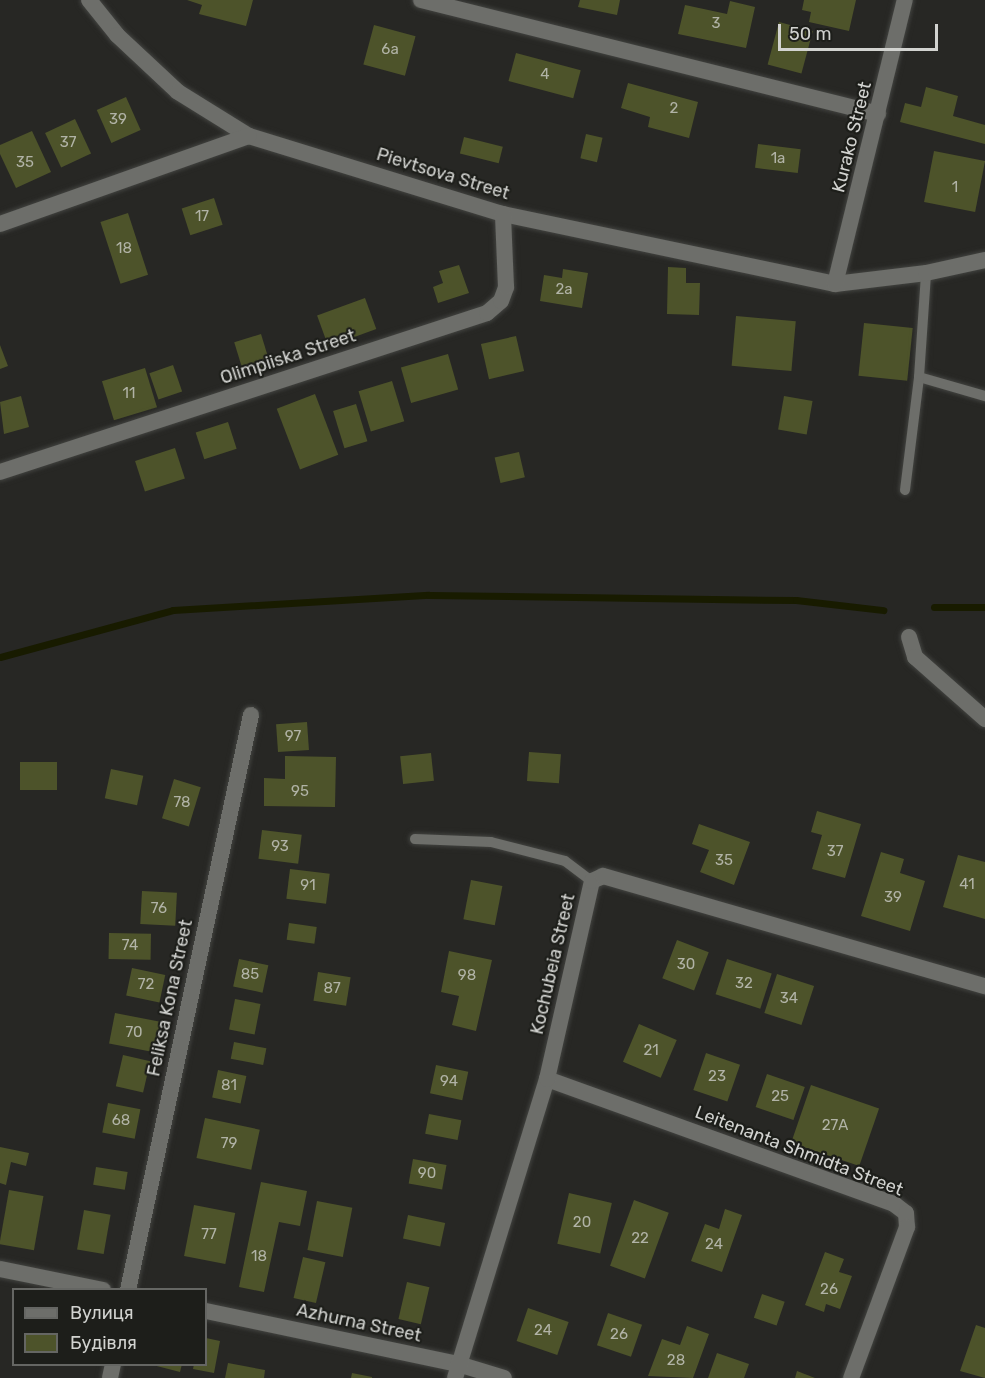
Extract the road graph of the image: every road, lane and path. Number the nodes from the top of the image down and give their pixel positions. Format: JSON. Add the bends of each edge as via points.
{"nodes":[{"id":1,"x":88,"y":0,"type":"edge"},
{"id":2,"x":421,"y":0,"type":"edge"},
{"id":3,"x":905,"y":0,"type":"edge"},
{"id":4,"x":878,"y":114,"type":"junction"},
{"id":5,"x":249,"y":136,"type":"junction"},
{"id":6,"x":503,"y":214,"type":"junction"},
{"id":7,"x":0,"y":224,"type":"edge"},
{"id":8,"x":985,"y":260,"type":"edge"},
{"id":9,"x":926,"y":273,"type":"junction"},
{"id":10,"x":835,"y":284,"type":"junction"},
{"id":11,"x":919,"y":377,"type":"junction"},
{"id":12,"x":985,"y":396,"type":"edge"},
{"id":13,"x":0,"y":472,"type":"edge"},
{"id":14,"x":905,"y":490,"type":"dead end"},
{"id":15,"x":909,"y":637,"type":"dead end"},
{"id":16,"x":251,"y":715,"type":"dead end"},
{"id":17,"x":985,"y":719,"type":"edge"},
{"id":18,"x":415,"y":839,"type":"dead end"},
{"id":19,"x":592,"y":881,"type":"junction"},
{"id":20,"x":985,"y":986,"type":"edge"},
{"id":21,"x":547,"y":1078,"type":"junction"},
{"id":22,"x":0,"y":1269,"type":"edge"},
{"id":23,"x":93,"y":1288,"type":"edge"},
{"id":24,"x":128,"y":1288,"type":"edge"},
{"id":25,"x":207,"y":1311,"type":"edge"},
{"id":26,"x":456,"y":1371,"type":"edge"},
{"id":27,"x":504,"y":1378,"type":"edge"},
{"id":28,"x":851,"y":1378,"type":"edge"}],
"edges":[{"from":1,"to":5,"type":"street","name":"Pievtsova Street","via":[[117,35],[178,92]]},
{"from":2,"to":4,"type":"street"},
{"from":3,"to":4,"type":"street","name":"Kurako Street"},
{"from":4,"to":10,"type":"street","name":"Kurako Street"},
{"from":5,"to":6,"type":"street","name":"Pievtsova Street"},
{"from":5,"to":7,"type":"street"},
{"from":6,"to":10,"type":"street","name":"Pievtsova Street"},
{"from":6,"to":13,"type":"street","name":"Olimpiiska Street","via":[[506,287],[501,301],[487,313]]},
{"from":8,"to":9,"type":"street","name":"Pievtsova Street"},
{"from":9,"to":10,"type":"street","name":"Pievtsova Street"},
{"from":9,"to":11,"type":"lane"},
{"from":11,"to":12,"type":"lane"},
{"from":11,"to":14,"type":"lane"},
{"from":15,"to":17,"type":"street","via":[[915,657]]},
{"from":16,"to":24,"type":"street","name":"Feliksa Kona Street"},
{"from":18,"to":19,"type":"lane","via":[[491,842],[565,861]]},
{"from":19,"to":20,"type":"street","name":"Kochubeia Street","via":[[603,876]]},
{"from":19,"to":21,"type":"street","name":"Kochubeia Street"},
{"from":21,"to":26,"type":"street","name":"Kochubeia Street"},
{"from":21,"to":28,"type":"street","name":"Leitenanta Shmidta Street","via":[[894,1204],[906,1213],[907,1227]]},
{"from":22,"to":23,"type":"street"},
{"from":25,"to":26,"type":"street","name":"Azhurna Street"},
{"from":26,"to":27,"type":"street","name":"Azhurna Street"}]}
